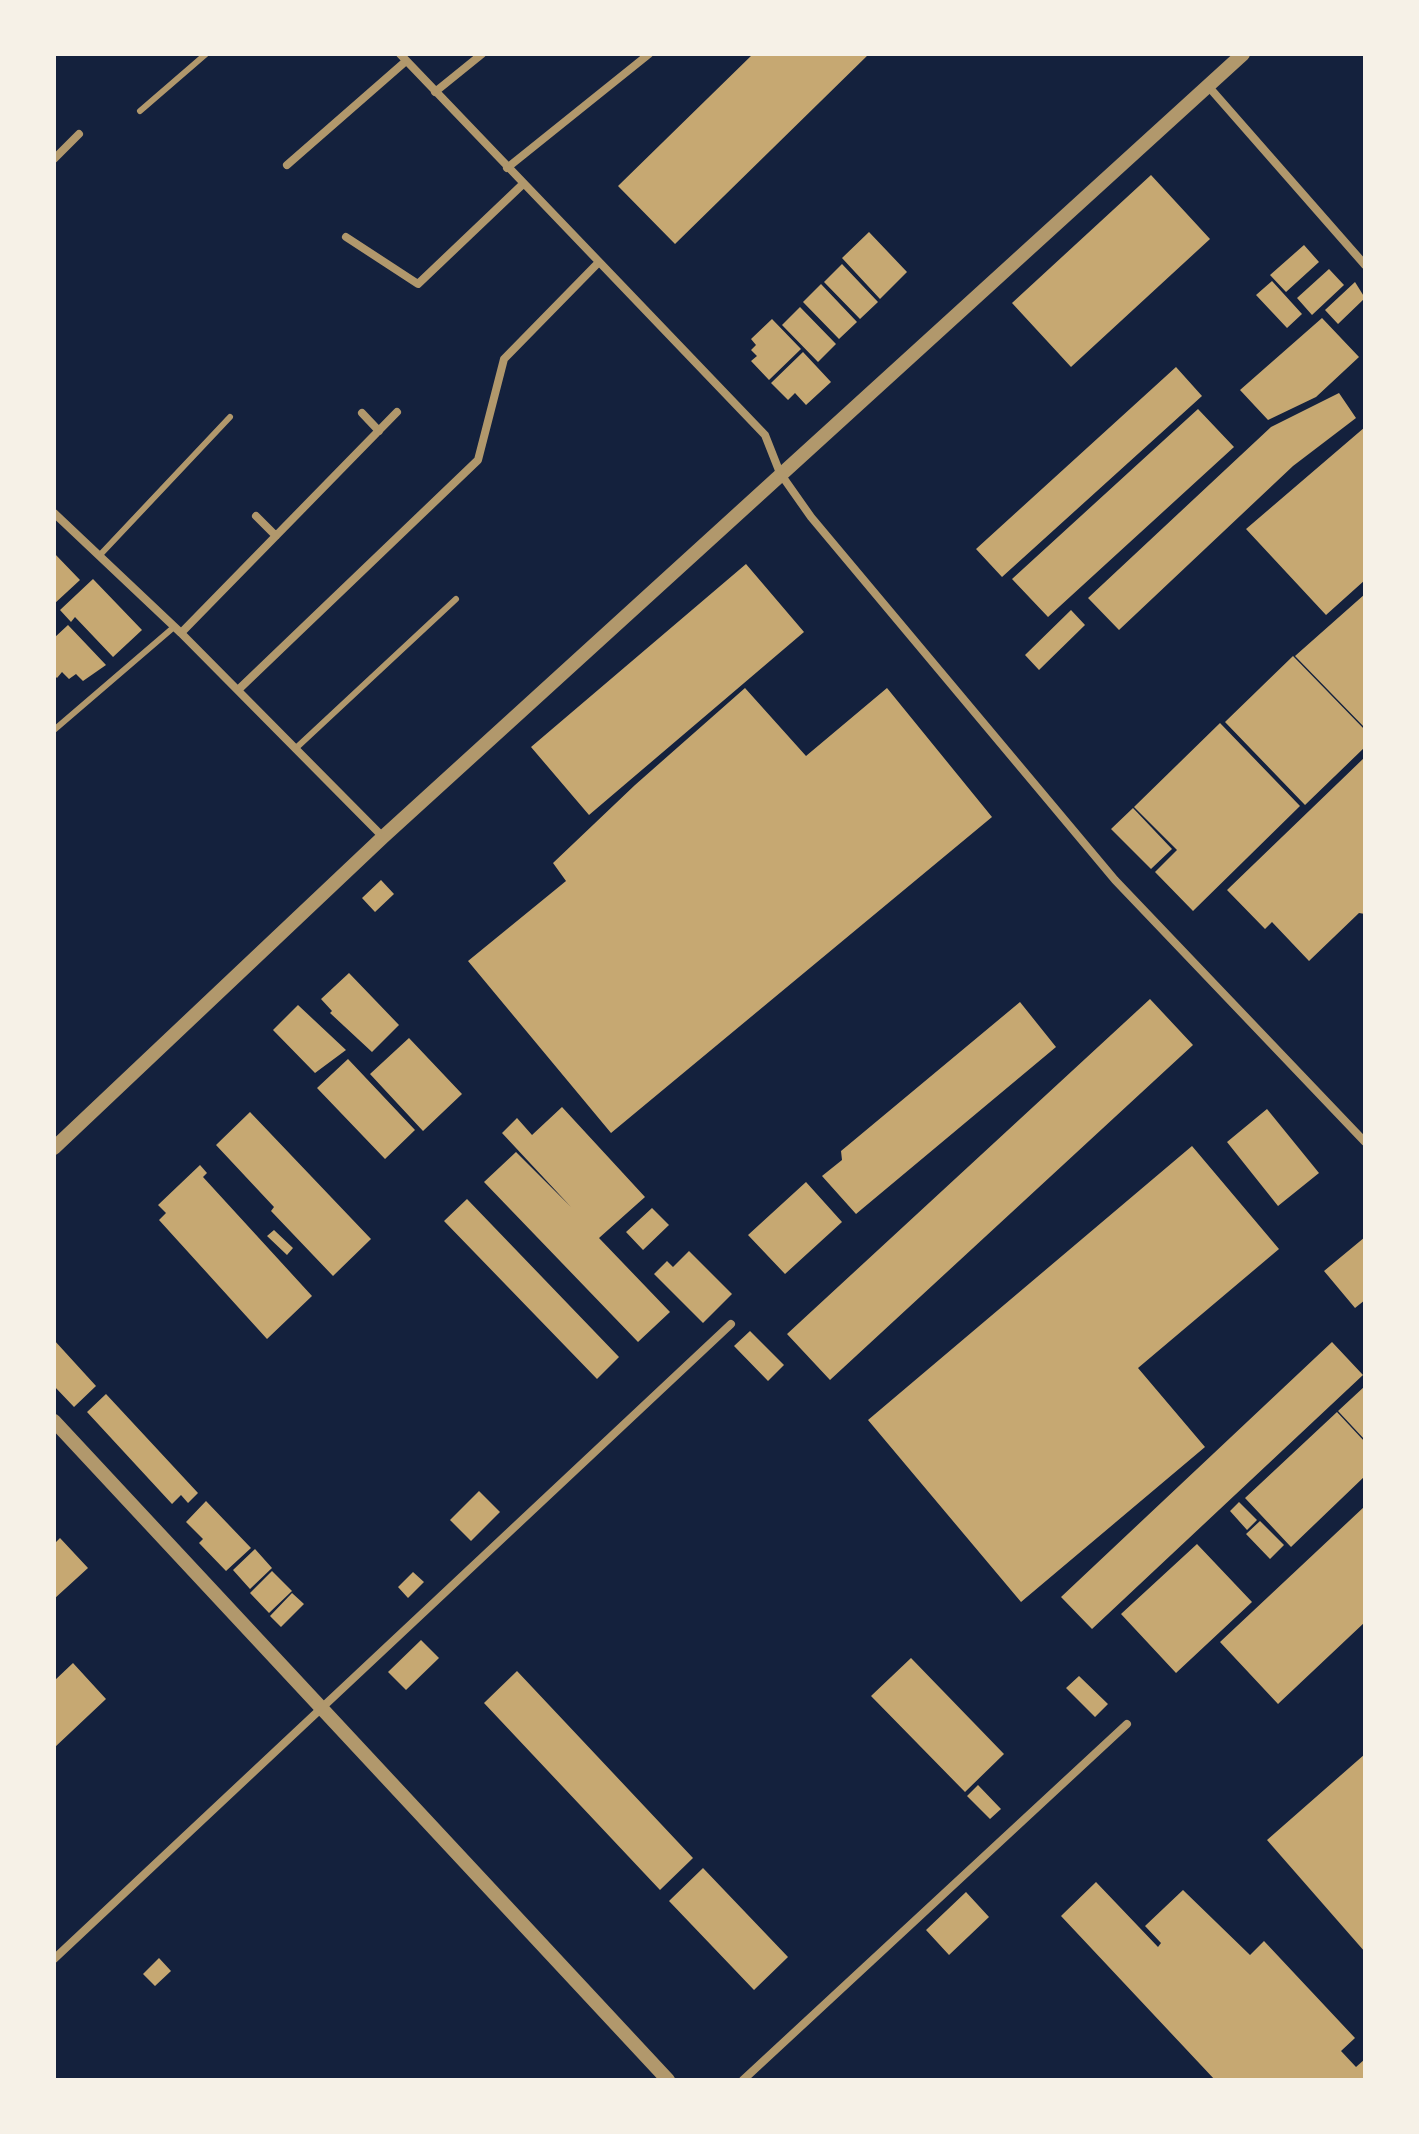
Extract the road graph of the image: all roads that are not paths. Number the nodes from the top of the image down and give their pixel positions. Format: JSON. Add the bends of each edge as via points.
{"nodes":[{"id":1,"x":206,"y":54,"type":"edge"},
{"id":2,"x":482,"y":54,"type":"edge"},
{"id":3,"x":649,"y":54,"type":"edge"},
{"id":4,"x":1238,"y":56,"type":"edge"},
{"id":5,"x":403,"y":57,"type":"edge"},
{"id":6,"x":1208,"y":86,"type":"junction"},
{"id":7,"x":435,"y":92,"type":"junction"},
{"id":8,"x":140,"y":111,"type":"dead end"},
{"id":9,"x":79,"y":134,"type":"dead end"},
{"id":10,"x":54,"y":159,"type":"edge"},
{"id":11,"x":287,"y":165,"type":"dead end"},
{"id":12,"x":507,"y":168,"type":"junction"},
{"id":13,"x":523,"y":184,"type":"junction"},
{"id":14,"x":346,"y":237,"type":"dead end"},
{"id":15,"x":598,"y":263,"type":"junction"},
{"id":16,"x":1365,"y":265,"type":"edge"},
{"id":17,"x":397,"y":412,"type":"dead end"},
{"id":18,"x":362,"y":413,"type":"dead end"},
{"id":19,"x":230,"y":417,"type":"dead end"},
{"id":20,"x":379,"y":431,"type":"junction"},
{"id":21,"x":780,"y":473,"type":"junction"},
{"id":22,"x":54,"y":513,"type":"edge"},
{"id":23,"x":256,"y":516,"type":"dead end"},
{"id":24,"x":276,"y":536,"type":"junction"},
{"id":25,"x":99,"y":556,"type":"junction"},
{"id":26,"x":456,"y":599,"type":"dead end"},
{"id":27,"x":178,"y":630,"type":"junction"},
{"id":28,"x":238,"y":690,"type":"junction"},
{"id":29,"x":54,"y":730,"type":"edge"},
{"id":30,"x":295,"y":749,"type":"junction"},
{"id":31,"x":383,"y":837,"type":"junction"},
{"id":32,"x":1365,"y":1142,"type":"edge"},
{"id":33,"x":54,"y":1148,"type":"edge"},
{"id":34,"x":731,"y":1324,"type":"dead end"},
{"id":35,"x":54,"y":1421,"type":"edge"},
{"id":36,"x":322,"y":1708,"type":"junction"},
{"id":37,"x":1127,"y":1724,"type":"dead end"},
{"id":38,"x":54,"y":1959,"type":"edge"},
{"id":39,"x":668,"y":2080,"type":"edge"},
{"id":40,"x":743,"y":2080,"type":"edge"}],
"edges":[{"from":1,"to":8,"type":"lane"},
{"from":2,"to":7,"type":"street"},
{"from":3,"to":12,"type":"street"},
{"from":4,"to":6,"type":"street"},
{"from":5,"to":7,"type":"street"},
{"from":5,"to":11,"type":"street"},
{"from":6,"to":16,"type":"street"},
{"from":6,"to":21,"type":"street"},
{"from":7,"to":12,"type":"street"},
{"from":9,"to":10,"type":"street"},
{"from":12,"to":13,"type":"street"},
{"from":13,"to":14,"type":"street","via":[[418,284]]},
{"from":13,"to":15,"type":"street"},
{"from":15,"to":21,"type":"street","via":[[765,435]]},
{"from":15,"to":28,"type":"street","via":[[504,359],[478,460]]},
{"from":17,"to":20,"type":"street"},
{"from":18,"to":20,"type":"street"},
{"from":19,"to":25,"type":"lane"},
{"from":20,"to":24,"type":"street"},
{"from":21,"to":31,"type":"street"},
{"from":21,"to":32,"type":"street","via":[[811,517],[1115,880]]},
{"from":22,"to":25,"type":"street"},
{"from":23,"to":24,"type":"street"},
{"from":24,"to":27,"type":"street"},
{"from":25,"to":27,"type":"street"},
{"from":26,"to":30,"type":"lane"},
{"from":27,"to":28,"type":"street"},
{"from":27,"to":29,"type":"lane"},
{"from":28,"to":30,"type":"street"},
{"from":30,"to":31,"type":"street"},
{"from":31,"to":33,"type":"street"},
{"from":34,"to":36,"type":"street"},
{"from":35,"to":36,"type":"street"},
{"from":36,"to":38,"type":"street"},
{"from":36,"to":39,"type":"street"},
{"from":37,"to":40,"type":"street"}]}
